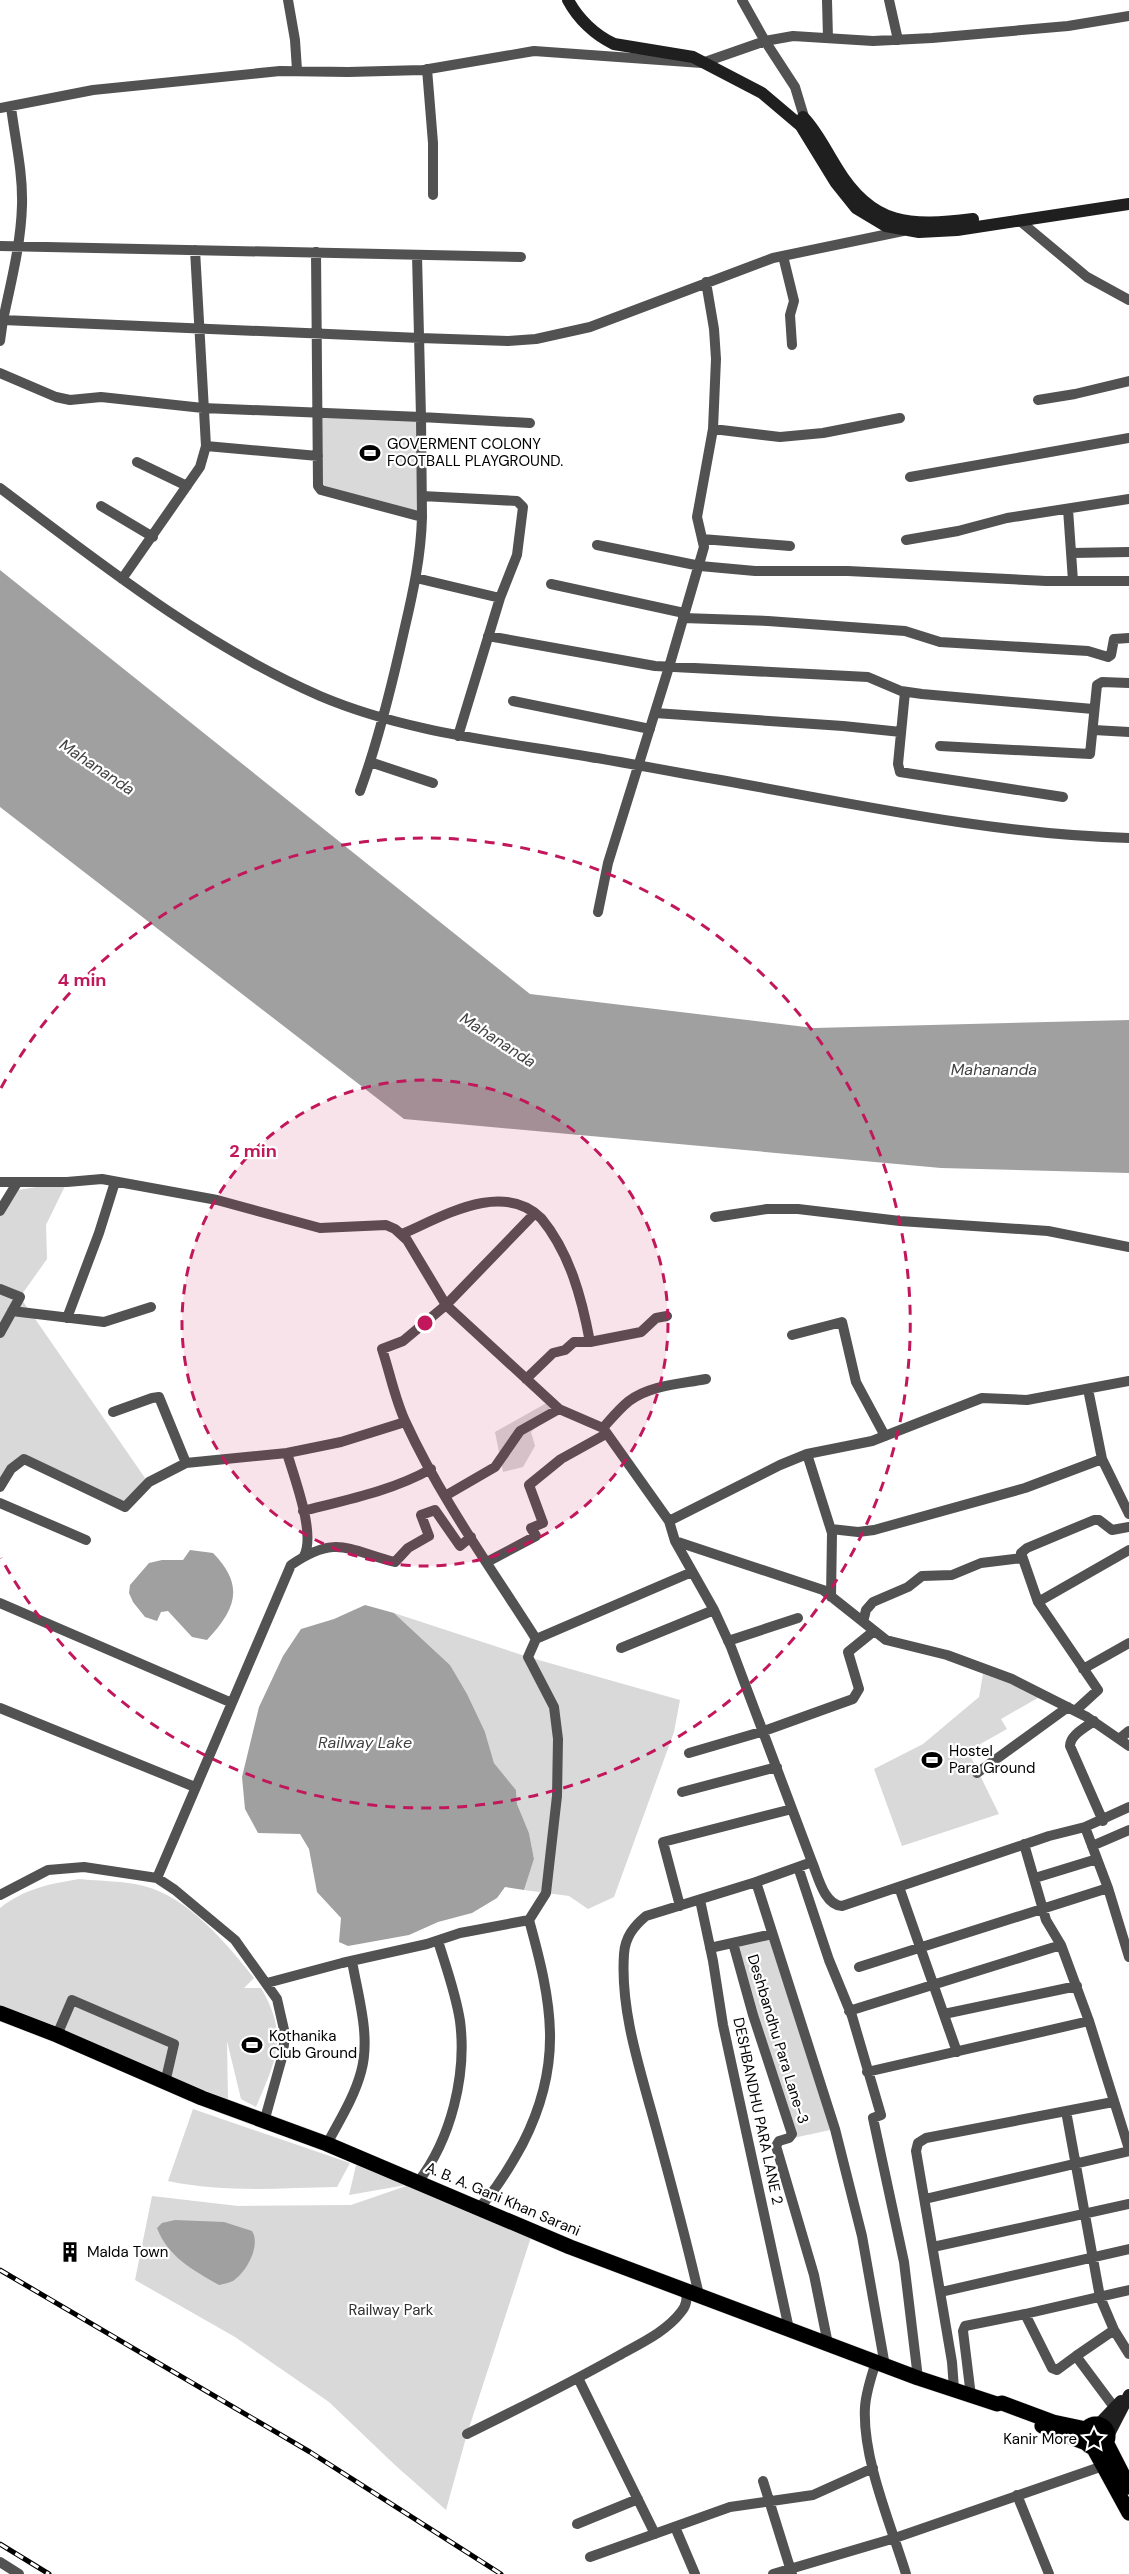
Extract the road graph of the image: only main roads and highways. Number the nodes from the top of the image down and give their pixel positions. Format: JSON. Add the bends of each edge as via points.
{"nodes":[{"id":1,"x":568,"y":0,"type":"edge"},
{"id":2,"x":577,"y":0,"type":"edge"},
{"id":3,"x":708,"y":61,"type":"junction"},
{"id":4,"x":803,"y":123,"type":"junction"},
{"id":5,"x":1129,"y":196,"type":"edge"},
{"id":6,"x":1129,"y":204,"type":"edge"},
{"id":7,"x":0,"y":2013,"type":"edge"},
{"id":8,"x":1129,"y":2395,"type":"edge"},
{"id":9,"x":1097,"y":2437,"type":"junction"},
{"id":10,"x":1129,"y":2487,"type":"edge"},
{"id":11,"x":1129,"y":2513,"type":"edge"}],
"edges":[{"from":1,"to":3,"type":"main road","via":[[583,21],[614,44]]},
{"from":2,"to":3,"type":"main road","via":[[591,19],[608,32],[632,42],[674,48]]},
{"from":3,"to":4,"type":"main road"},
{"from":4,"to":5,"type":"main road","via":[[860,200],[897,221],[950,222]]},
{"from":4,"to":6,"type":"main road","via":[[836,183],[856,208],[875,221],[903,231],[957,230]]},
{"from":7,"to":9,"type":"main road","name":"A. B. A. Gani Khan Sarani","via":[[570,2247],[918,2378]]},
{"from":8,"to":9,"type":"main road"},
{"from":8,"to":9,"type":"main road","via":[[1114,2407]]},
{"from":9,"to":10,"type":"main road"},
{"from":9,"to":11,"type":"main road","via":[[1103,2466]]}]}
